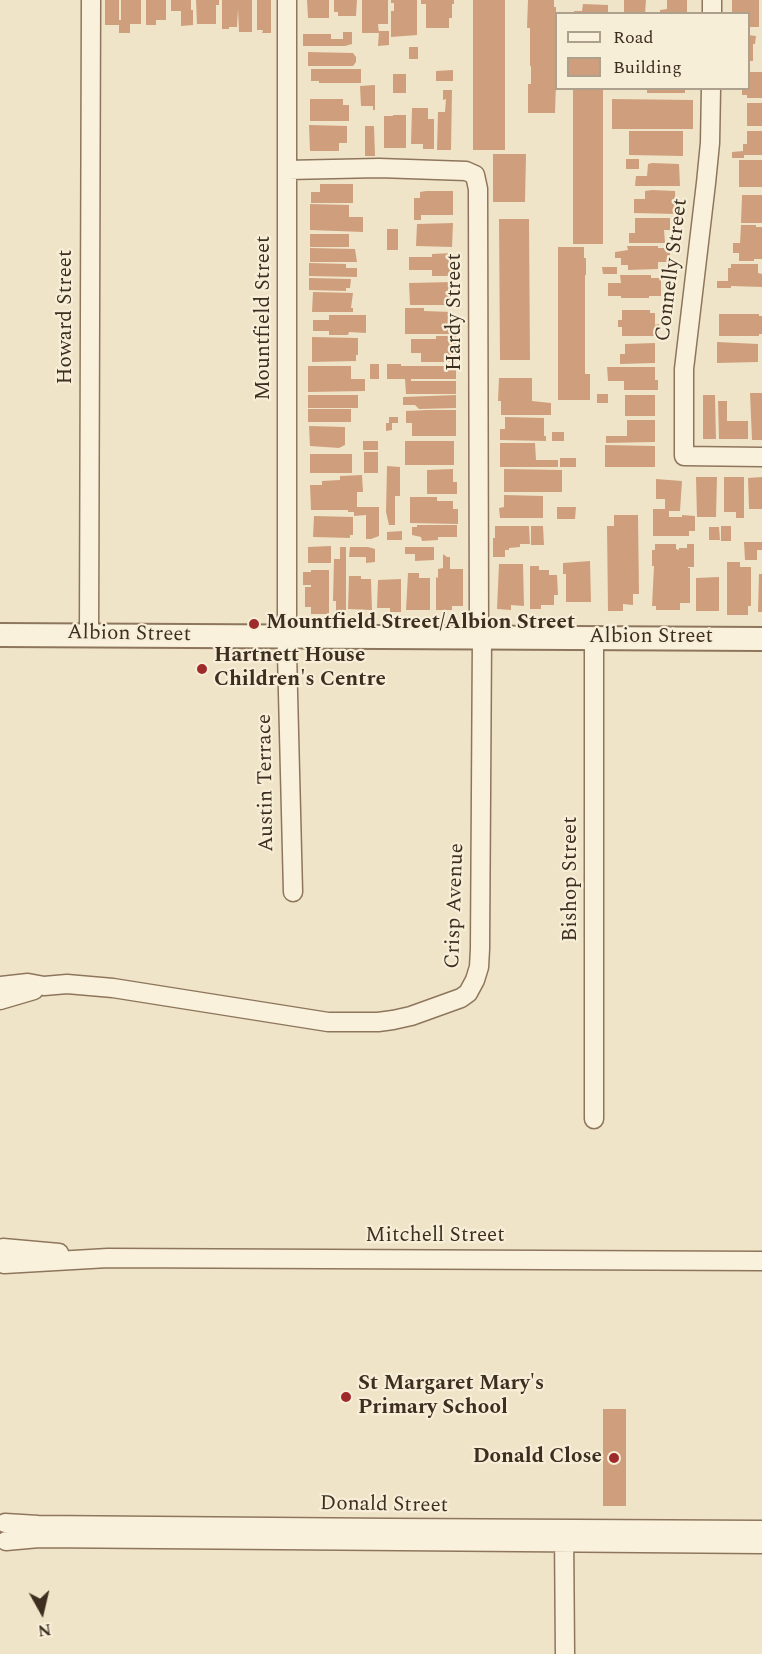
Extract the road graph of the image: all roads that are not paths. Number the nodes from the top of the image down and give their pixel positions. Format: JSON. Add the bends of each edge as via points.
{"nodes":[{"id":1,"x":91,"y":0,"type":"edge"},
{"id":2,"x":287,"y":0,"type":"edge"},
{"id":3,"x":711,"y":90,"type":"edge"},
{"id":4,"x":287,"y":170,"type":"junction"},
{"id":5,"x":762,"y":457,"type":"edge"},
{"id":6,"x":0,"y":634,"type":"edge"},
{"id":7,"x":89,"y":634,"type":"junction"},
{"id":8,"x":288,"y":636,"type":"junction"},
{"id":9,"x":480,"y":637,"type":"junction"},
{"id":10,"x":594,"y":638,"type":"junction"},
{"id":11,"x":762,"y":639,"type":"edge"},
{"id":12,"x":293,"y":892,"type":"dead end"},
{"id":13,"x":0,"y":986,"type":"edge"},
{"id":14,"x":44,"y":986,"type":"junction"},
{"id":15,"x":0,"y":1000,"type":"edge"},
{"id":16,"x":594,"y":1119,"type":"dead end"},
{"id":17,"x":2,"y":1257,"type":"edge"},
{"id":18,"x":762,"y":1261,"type":"edge"},
{"id":19,"x":762,"y":1530,"type":"edge"},
{"id":20,"x":3,"y":1532,"type":"edge"},
{"id":21,"x":564,"y":1536,"type":"junction"},
{"id":22,"x":762,"y":1544,"type":"edge"},
{"id":23,"x":565,"y":1654,"type":"edge"}],
"edges":[{"from":1,"to":7,"type":"street","name":"Howard Street"},
{"from":2,"to":4,"type":"street","name":"Mountfield Street"},
{"from":3,"to":5,"type":"street","name":"Connelly Street","via":[[710,143],[684,369],[684,456]]},
{"from":4,"to":8,"type":"street","name":"Mountfield Street"},
{"from":4,"to":9,"type":"street","name":"Hardy Street","via":[[379,168],[466,171],[475,175]]},
{"from":6,"to":7,"type":"street","name":"Albion Street"},
{"from":7,"to":8,"type":"street","name":"Albion Street"},
{"from":8,"to":9,"type":"street","name":"Albion Street"},
{"from":8,"to":12,"type":"street","name":"Austin Terrace"},
{"from":9,"to":10,"type":"street","name":"Albion Street"},
{"from":9,"to":14,"type":"street","name":"Crisp Avenue","via":[[480,949],[479,967],[468,993],[411,1016],[354,1023],[298,1018],[113,988]]},
{"from":10,"to":11,"type":"street","name":"Albion Street"},
{"from":10,"to":16,"type":"street","name":"Bishop Street"},
{"from":13,"to":14,"type":"street","name":"Crisp Avenue"},
{"from":14,"to":15,"type":"street","name":"Crisp Avenue"},
{"from":17,"to":18,"type":"street","name":"Mitchell Street"},
{"from":19,"to":21,"type":"street","name":"Donald Street"},
{"from":20,"to":21,"type":"street","name":"Donald Street","via":[[38,1525],[286,1534]]},
{"from":21,"to":22,"type":"street","name":"Donald Street"},
{"from":21,"to":23,"type":"street"}]}
